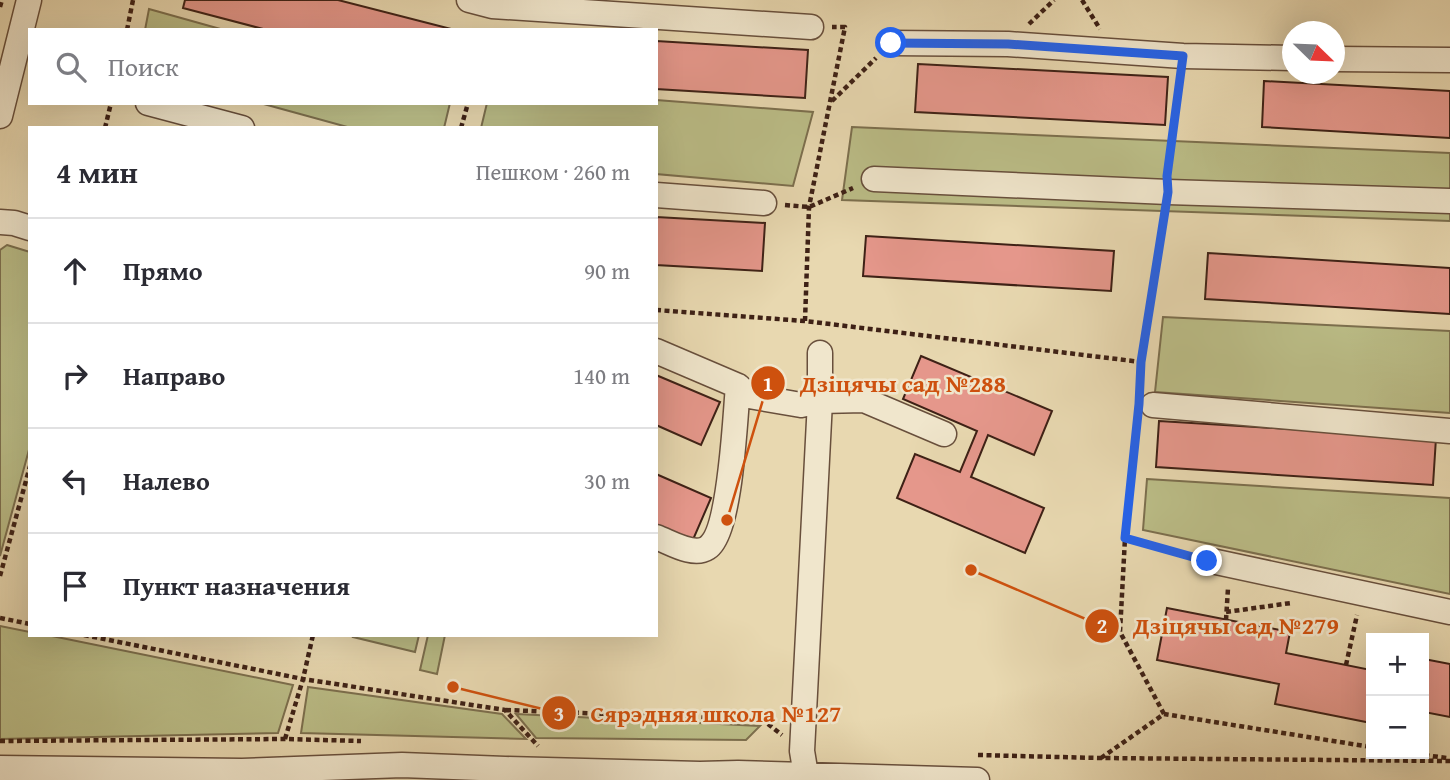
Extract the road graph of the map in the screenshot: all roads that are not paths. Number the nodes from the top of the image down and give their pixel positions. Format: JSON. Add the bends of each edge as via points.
{"nodes":[{"id":1,"x":29,"y":0,"type":"edge"},
{"id":2,"x":468,"y":0,"type":"edge"},
{"id":3,"x":811,"y":27,"type":"dead end"},
{"id":4,"x":891,"y":43,"type":"road end"},
{"id":5,"x":23,"y":56,"type":"edge"},
{"id":6,"x":1282,"y":58,"type":"edge"},
{"id":7,"x":1345,"y":59,"type":"edge"},
{"id":8,"x":1450,"y":61,"type":"edge"},
{"id":9,"x":5,"y":78,"type":"edge"},
{"id":10,"x":156,"y":105,"type":"edge"},
{"id":11,"x":0,"y":116,"type":"edge"},
{"id":12,"x":234,"y":126,"type":"edge"},
{"id":13,"x":874,"y":179,"type":"road end"},
{"id":14,"x":658,"y":195,"type":"edge"},
{"id":15,"x":1450,"y":201,"type":"edge"},
{"id":16,"x":764,"y":203,"type":"road end"},
{"id":17,"x":0,"y":222,"type":"edge"},
{"id":18,"x":28,"y":227,"type":"edge"},
{"id":19,"x":658,"y":352,"type":"edge"},
{"id":20,"x":820,"y":352,"type":"dead end"},
{"id":21,"x":738,"y":386,"type":"junction"},
{"id":22,"x":820,"y":401,"type":"junction"},
{"id":23,"x":1143,"y":405,"type":"road end"},
{"id":24,"x":1450,"y":431,"type":"edge"},
{"id":25,"x":944,"y":434,"type":"dead end"},
{"id":26,"x":658,"y":538,"type":"edge"},
{"id":27,"x":1207,"y":561,"type":"road end"},
{"id":28,"x":1450,"y":612,"type":"edge"},
{"id":29,"x":804,"y":763,"type":"junction"},
{"id":30,"x":0,"y":768,"type":"edge"},
{"id":31,"x":241,"y":775,"type":"edge"},
{"id":32,"x":977,"y":780,"type":"edge"}],
"edges":[{"from":1,"to":5,"type":"street"},
{"from":2,"to":3,"type":"street","via":[[492,6]]},
{"from":4,"to":6,"type":"street"},
{"from":5,"to":9,"type":"street"},
{"from":7,"to":8,"type":"street"},
{"from":9,"to":11,"type":"street"},
{"from":10,"to":12,"type":"street"},
{"from":13,"to":15,"type":"street"},
{"from":14,"to":16,"type":"street"},
{"from":17,"to":18,"type":"street"},
{"from":19,"to":21,"type":"street"},
{"from":20,"to":22,"type":"street"},
{"from":21,"to":22,"type":"street","via":[[749,396],[801,405]]},
{"from":21,"to":26,"type":"street","via":[[724,517],[717,535],[708,548],[695,552]]},
{"from":22,"to":25,"type":"street","via":[[864,400]]},
{"from":22,"to":29,"type":"street"},
{"from":23,"to":24,"type":"street"},
{"from":27,"to":28,"type":"street"},
{"from":29,"to":31,"type":"street","via":[[547,770],[402,765]]},
{"from":29,"to":32,"type":"street"},
{"from":30,"to":31,"type":"street"}]}
